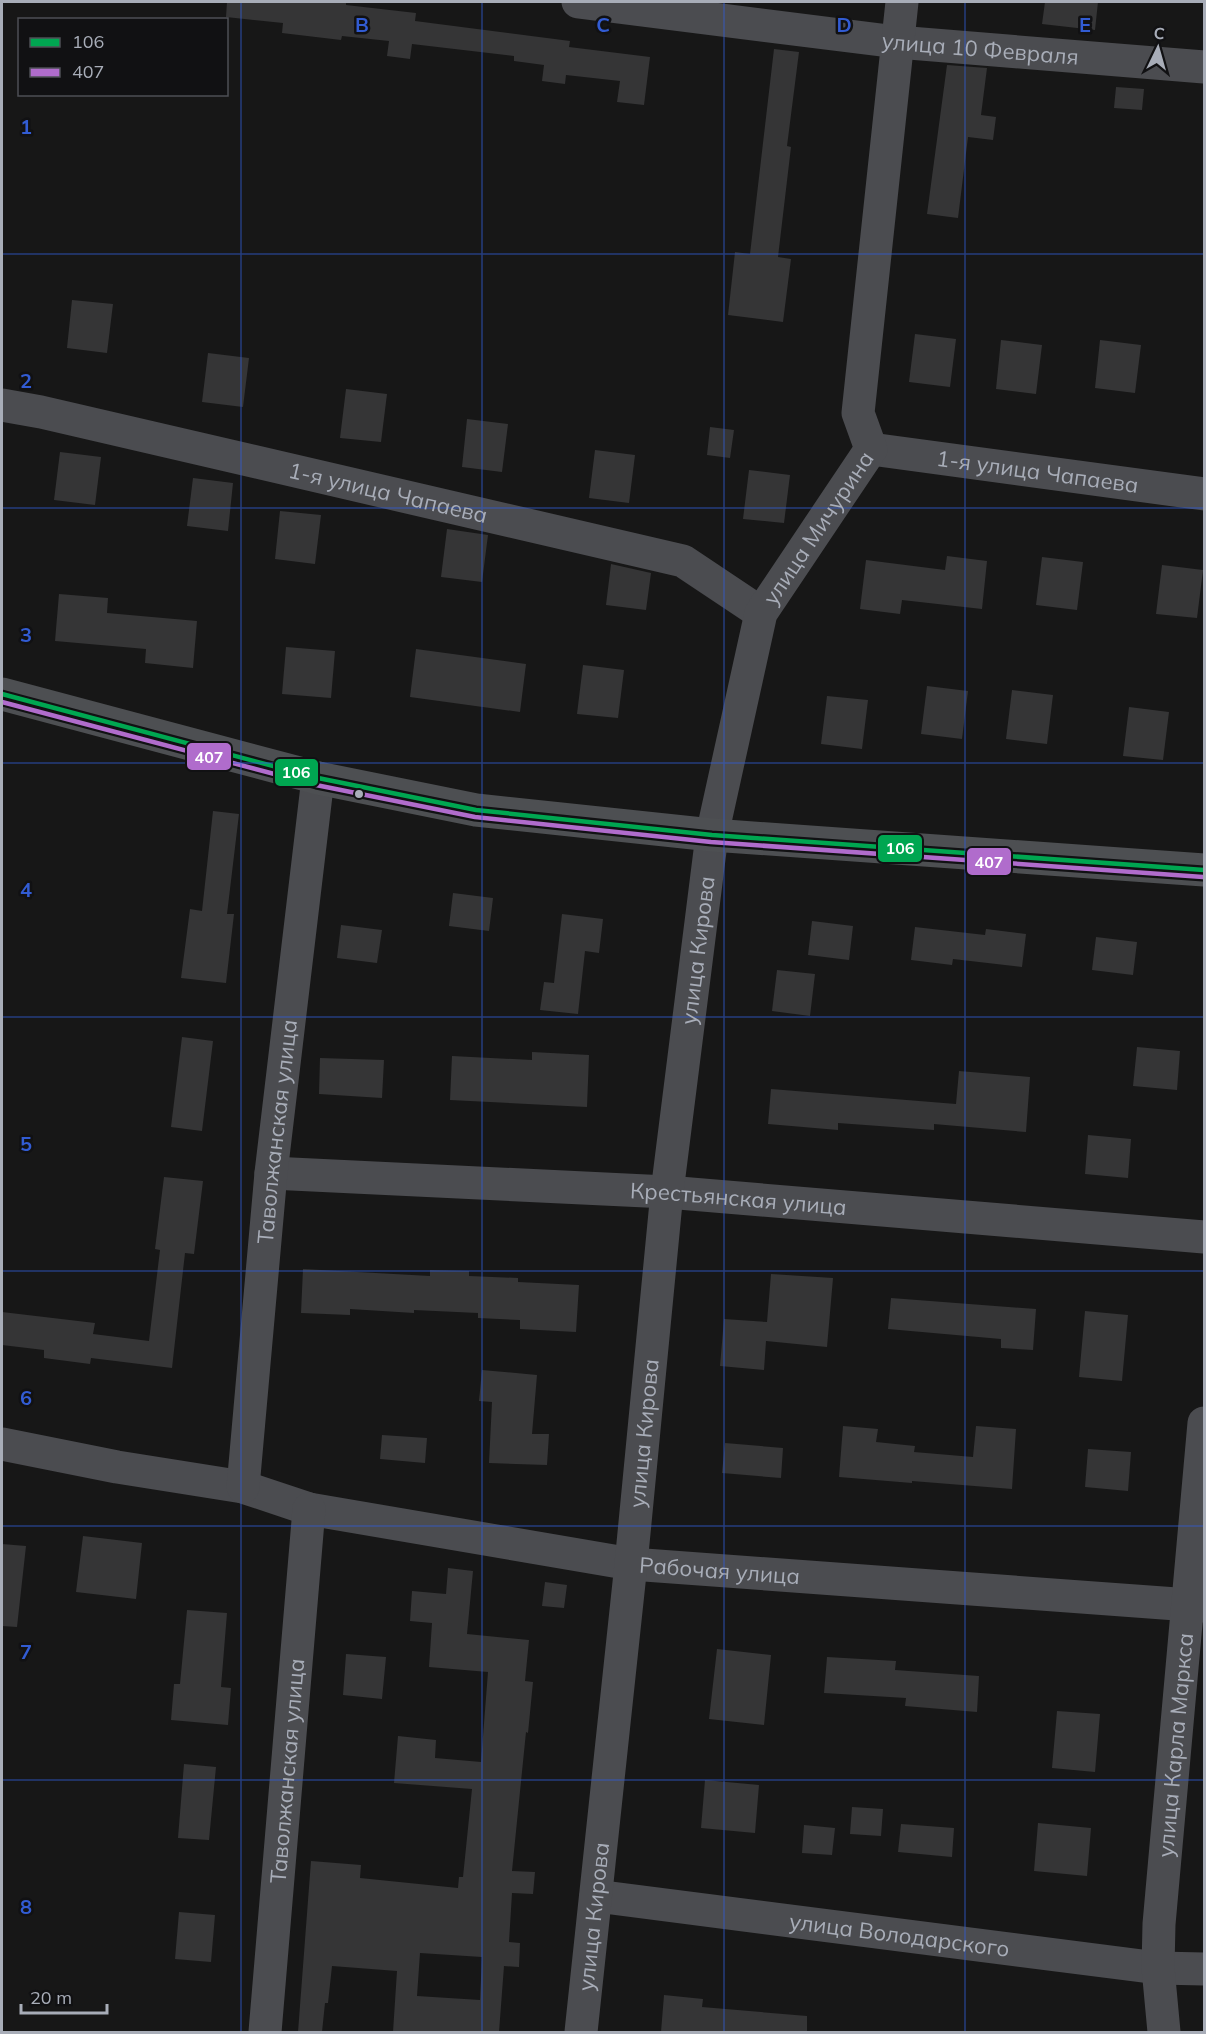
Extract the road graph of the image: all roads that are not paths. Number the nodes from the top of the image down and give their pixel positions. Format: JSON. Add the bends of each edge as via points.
{"nodes":[{"id":1,"x":578,"y":2,"type":"edge"},
{"id":2,"x":902,"y":2,"type":"edge"},
{"id":3,"x":897,"y":42,"type":"junction"},
{"id":4,"x":1204,"y":67,"type":"edge"},
{"id":5,"x":2,"y":405,"type":"edge"},
{"id":6,"x":871,"y":448,"type":"junction"},
{"id":7,"x":1204,"y":494,"type":"edge"},
{"id":8,"x":761,"y":613,"type":"junction"},
{"id":9,"x":2,"y":694,"type":"edge"},
{"id":10,"x":318,"y":778,"type":"junction"},
{"id":11,"x":712,"y":835,"type":"junction"},
{"id":12,"x":1204,"y":870,"type":"edge"},
{"id":13,"x":272,"y":1173,"type":"junction"},
{"id":14,"x":667,"y":1192,"type":"junction"},
{"id":15,"x":1204,"y":1238,"type":"edge"},
{"id":16,"x":1204,"y":1423,"type":"edge"},
{"id":17,"x":2,"y":1444,"type":"edge"},
{"id":18,"x":243,"y":1487,"type":"junction"},
{"id":19,"x":309,"y":1509,"type":"junction"},
{"id":20,"x":631,"y":1564,"type":"junction"},
{"id":21,"x":1196,"y":1605,"type":"edge"},
{"id":22,"x":596,"y":1896,"type":"junction"},
{"id":23,"x":1158,"y":1968,"type":"junction"},
{"id":24,"x":1204,"y":1969,"type":"edge"},
{"id":25,"x":265,"y":2032,"type":"edge"},
{"id":26,"x":581,"y":2032,"type":"edge"},
{"id":27,"x":1164,"y":2032,"type":"edge"}],
"edges":[{"from":1,"to":3,"type":"street","name":"улица 10 Февраля"},
{"from":2,"to":3,"type":"street","name":"улица Мичурина"},
{"from":3,"to":4,"type":"street","name":"улица 10 Февраля"},
{"from":3,"to":6,"type":"street","name":"улица Мичурина","via":[[858,412]]},
{"from":5,"to":8,"type":"street","name":"1-я улица Чапаева","via":[[683,561]]},
{"from":6,"to":7,"type":"street","name":"1-я улица Чапаева"},
{"from":6,"to":8,"type":"street","name":"улица Мичурина"},
{"from":8,"to":11,"type":"street","name":"улица Мичурина"},
{"from":9,"to":10,"type":"main road"},
{"from":10,"to":11,"type":"main road","via":[[476,810]]},
{"from":10,"to":13,"type":"street","name":"Таволжанская улица"},
{"from":11,"to":12,"type":"main road"},
{"from":11,"to":14,"type":"street","name":"улица Кирова"},
{"from":13,"to":14,"type":"street","name":"Крестьянская улица"},
{"from":13,"to":18,"type":"street","name":"Таволжанская улица"},
{"from":14,"to":15,"type":"street","name":"Крестьянская улица"},
{"from":14,"to":20,"type":"street","name":"улица Кирова"},
{"from":16,"to":21,"type":"street","name":"улица Карла Маркса"},
{"from":17,"to":18,"type":"street","name":"Рабочая улица"},
{"from":18,"to":19,"type":"street","name":"Рабочая улица"},
{"from":19,"to":20,"type":"street","name":"Рабочая улица"},
{"from":19,"to":25,"type":"street","name":"Таволжанская улица"},
{"from":20,"to":21,"type":"street","name":"Рабочая улица"},
{"from":20,"to":22,"type":"street","name":"улица Кирова"},
{"from":21,"to":23,"type":"street","name":"улица Карла Маркса","via":[[1159,1924]]},
{"from":22,"to":23,"type":"street","name":"улица Володарского"},
{"from":22,"to":26,"type":"street","name":"улица Кирова"},
{"from":23,"to":24,"type":"street","name":"улица Володарского"},
{"from":23,"to":27,"type":"street","name":"улица Карла Маркса"}]}
